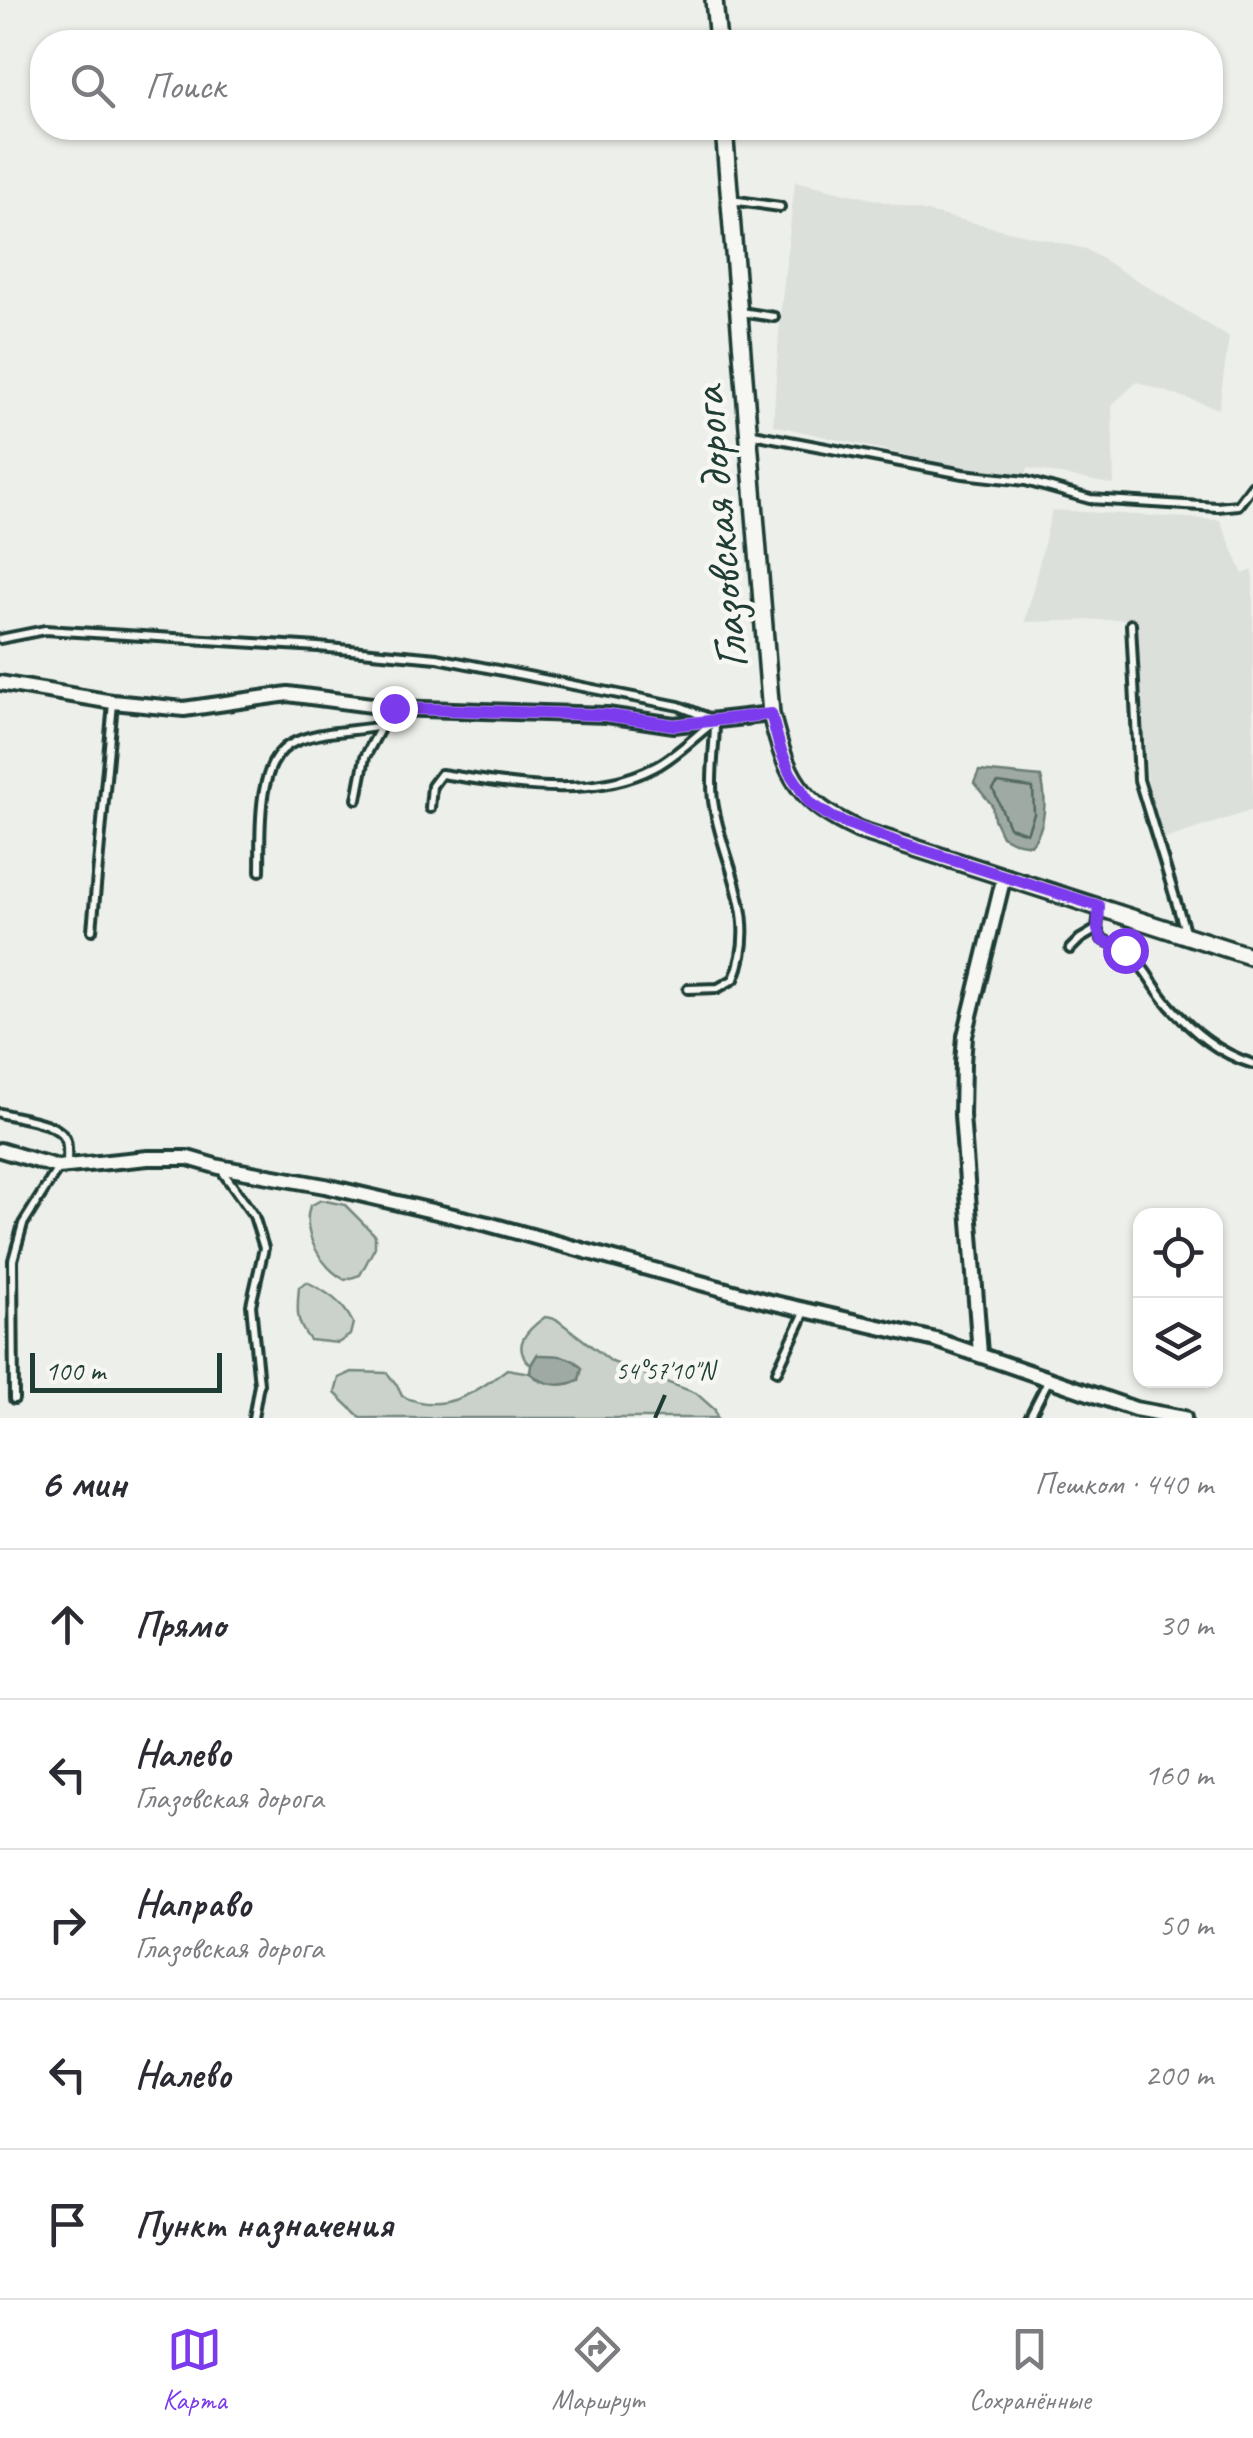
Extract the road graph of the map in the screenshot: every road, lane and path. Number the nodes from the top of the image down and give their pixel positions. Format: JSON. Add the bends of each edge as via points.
{"nodes":[{"id":1,"x":714,"y":0,"type":"edge"},
{"id":2,"x":717,"y":30,"type":"edge"},
{"id":3,"x":725,"y":140,"type":"edge"},
{"id":4,"x":730,"y":200,"type":"junction"},
{"id":5,"x":780,"y":206,"type":"dead end"},
{"id":6,"x":740,"y":312,"type":"junction"},
{"id":7,"x":774,"y":317,"type":"dead end"},
{"id":8,"x":747,"y":433,"type":"junction"},
{"id":9,"x":1253,"y":485,"type":"edge"},
{"id":10,"x":1130,"y":624,"type":"dead end"},
{"id":11,"x":0,"y":639,"type":"edge"},
{"id":12,"x":0,"y":683,"type":"edge"},
{"id":13,"x":113,"y":702,"type":"junction"},
{"id":14,"x":394,"y":708,"type":"junction"},
{"id":15,"x":771,"y":714,"type":"junction"},
{"id":16,"x":715,"y":721,"type":"junction"},
{"id":17,"x":382,"y":726,"type":"junction"},
{"id":18,"x":357,"y":799,"type":"dead end"},
{"id":19,"x":430,"y":808,"type":"dead end"},
{"id":20,"x":260,"y":871,"type":"dead end"},
{"id":21,"x":1004,"y":876,"type":"junction"},
{"id":22,"x":1099,"y":906,"type":"junction"},
{"id":23,"x":92,"y":930,"type":"dead end"},
{"id":24,"x":1098,"y":930,"type":"junction"},
{"id":25,"x":1186,"y":935,"type":"junction"},
{"id":26,"x":1070,"y":950,"type":"dead end"},
{"id":27,"x":1253,"y":957,"type":"edge"},
{"id":28,"x":688,"y":990,"type":"dead end"},
{"id":29,"x":1253,"y":1064,"type":"edge"},
{"id":30,"x":0,"y":1113,"type":"edge"},
{"id":31,"x":0,"y":1150,"type":"edge"},
{"id":32,"x":63,"y":1167,"type":"junction"},
{"id":33,"x":220,"y":1168,"type":"junction"},
{"id":34,"x":806,"y":1310,"type":"junction"},
{"id":35,"x":980,"y":1354,"type":"junction"},
{"id":36,"x":777,"y":1372,"type":"dead end"},
{"id":37,"x":1050,"y":1378,"type":"junction"},
{"id":38,"x":14,"y":1399,"type":"dead end"},
{"id":39,"x":253,"y":1418,"type":"edge"},
{"id":40,"x":1029,"y":1418,"type":"edge"},
{"id":41,"x":1184,"y":1418,"type":"edge"}],
"edges":[{"from":1,"to":2,"type":"street"},
{"from":3,"to":4,"type":"street","name":"Глазовская дорога"},
{"from":4,"to":5,"type":"lane"},
{"from":4,"to":6,"type":"street","name":"Глазовская дорога"},
{"from":6,"to":7,"type":"lane"},
{"from":6,"to":8,"type":"street","name":"Глазовская дорога"},
{"from":8,"to":9,"type":"lane","via":[[1026,481],[1090,499],[1217,508],[1238,505]]},
{"from":8,"to":15,"type":"street","name":"Глазовская дорога"},
{"from":10,"to":25,"type":"lane","via":[[1139,780]]},
{"from":11,"to":16,"type":"lane","via":[[44,630],[438,658],[679,706]]},
{"from":12,"to":13,"type":"street"},
{"from":13,"to":14,"type":"street","via":[[184,709],[288,694]]},
{"from":13,"to":23,"type":"lane"},
{"from":14,"to":16,"type":"street","via":[[606,715],[674,725]]},
{"from":14,"to":17,"type":"lane"},
{"from":15,"to":16,"type":"street"},
{"from":15,"to":21,"type":"street","name":"Глазовская дорога","via":[[790,773],[810,803],[859,830]]},
{"from":16,"to":19,"type":"lane","via":[[657,767],[610,785],[441,774]]},
{"from":16,"to":28,"type":"lane","via":[[714,804],[746,940],[734,979],[706,991]]},
{"from":17,"to":18,"type":"lane","via":[[365,757]]},
{"from":17,"to":20,"type":"lane","via":[[288,746],[263,793]]},
{"from":21,"to":22,"type":"street","name":"Глазовская дорога"},
{"from":21,"to":35,"type":"street","via":[[963,1063]]},
{"from":22,"to":24,"type":"lane"},
{"from":22,"to":25,"type":"street","name":"Глазовская дорога"},
{"from":24,"to":26,"type":"lane"},
{"from":24,"to":29,"type":"lane","via":[[1102,940],[1144,967],[1210,1046]]},
{"from":25,"to":27,"type":"street","name":"Глазовская дорога"},
{"from":30,"to":32,"type":"lane","via":[[62,1134]]},
{"from":31,"to":32,"type":"street"},
{"from":32,"to":33,"type":"street","via":[[188,1158]]},
{"from":32,"to":38,"type":"lane","via":[[23,1224],[14,1260]]},
{"from":33,"to":34,"type":"street","via":[[488,1224]]},
{"from":33,"to":39,"type":"lane","via":[[254,1216],[264,1248],[251,1304],[260,1384]]},
{"from":34,"to":35,"type":"street"},
{"from":34,"to":36,"type":"lane"},
{"from":35,"to":37,"type":"street"},
{"from":37,"to":40,"type":"lane"},
{"from":37,"to":41,"type":"street","via":[[1135,1409]]}]}
